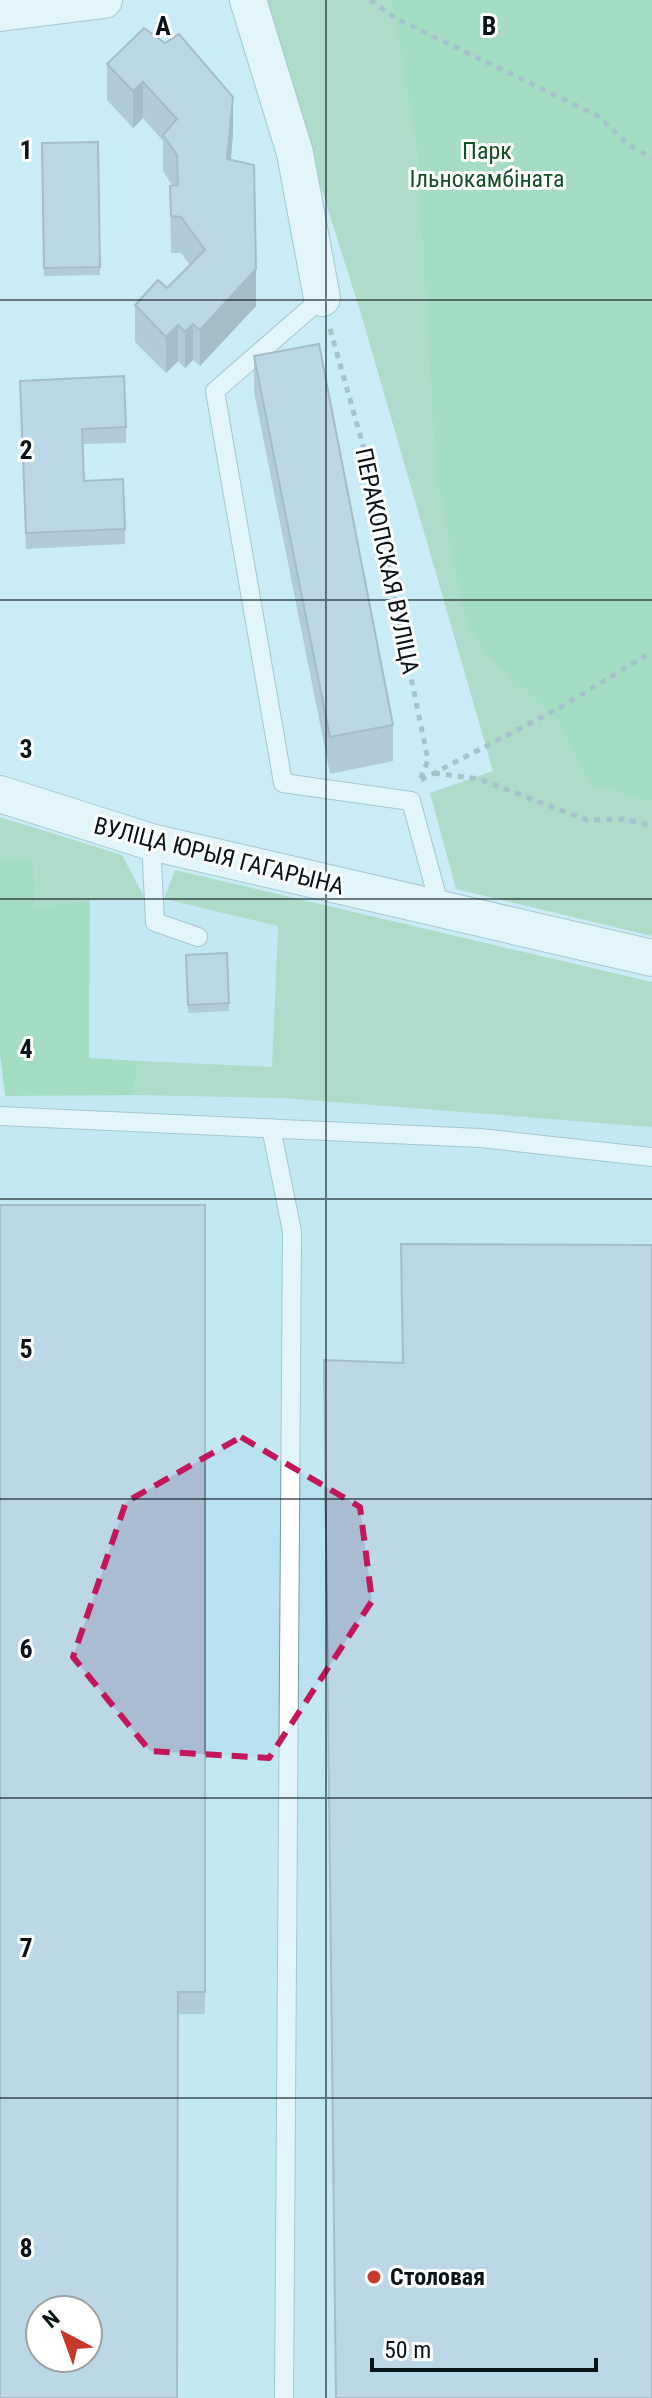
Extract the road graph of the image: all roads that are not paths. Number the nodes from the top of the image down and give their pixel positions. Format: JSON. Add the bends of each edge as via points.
{"nodes":[{"id":1,"x":104,"y":0,"type":"edge"},
{"id":2,"x":248,"y":0,"type":"edge"},
{"id":3,"x":0,"y":13,"type":"edge"},
{"id":4,"x":322,"y":298,"type":"joint"},
{"id":5,"x":0,"y":794,"type":"edge"},
{"id":6,"x":151,"y":842,"type":"junction"},
{"id":7,"x":441,"y":911,"type":"junction"},
{"id":8,"x":198,"y":937,"type":"dead end"},
{"id":9,"x":652,"y":958,"type":"edge"},
{"id":10,"x":0,"y":1116,"type":"edge"},
{"id":11,"x":271,"y":1128,"type":"junction"},
{"id":12,"x":652,"y":1157,"type":"edge"},
{"id":13,"x":284,"y":2398,"type":"edge"}],
"edges":[{"from":1,"to":3,"type":"street"},
{"from":2,"to":4,"type":"street","via":[[295,153]]},
{"from":4,"to":7,"type":"lane","via":[[215,391],[283,783],[411,801]]},
{"from":5,"to":6,"type":"street","name":"ВУЛІЦА ЮРЫЯ ГАГАРЫНА"},
{"from":6,"to":7,"type":"street","name":"ВУЛІЦА ЮРЫЯ ГАГАРЫНА"},
{"from":6,"to":8,"type":"lane","via":[[155,922]]},
{"from":7,"to":9,"type":"street"},
{"from":10,"to":11,"type":"lane"},
{"from":11,"to":12,"type":"lane","via":[[480,1138]]},
{"from":11,"to":13,"type":"lane","via":[[292,1231]]}]}
